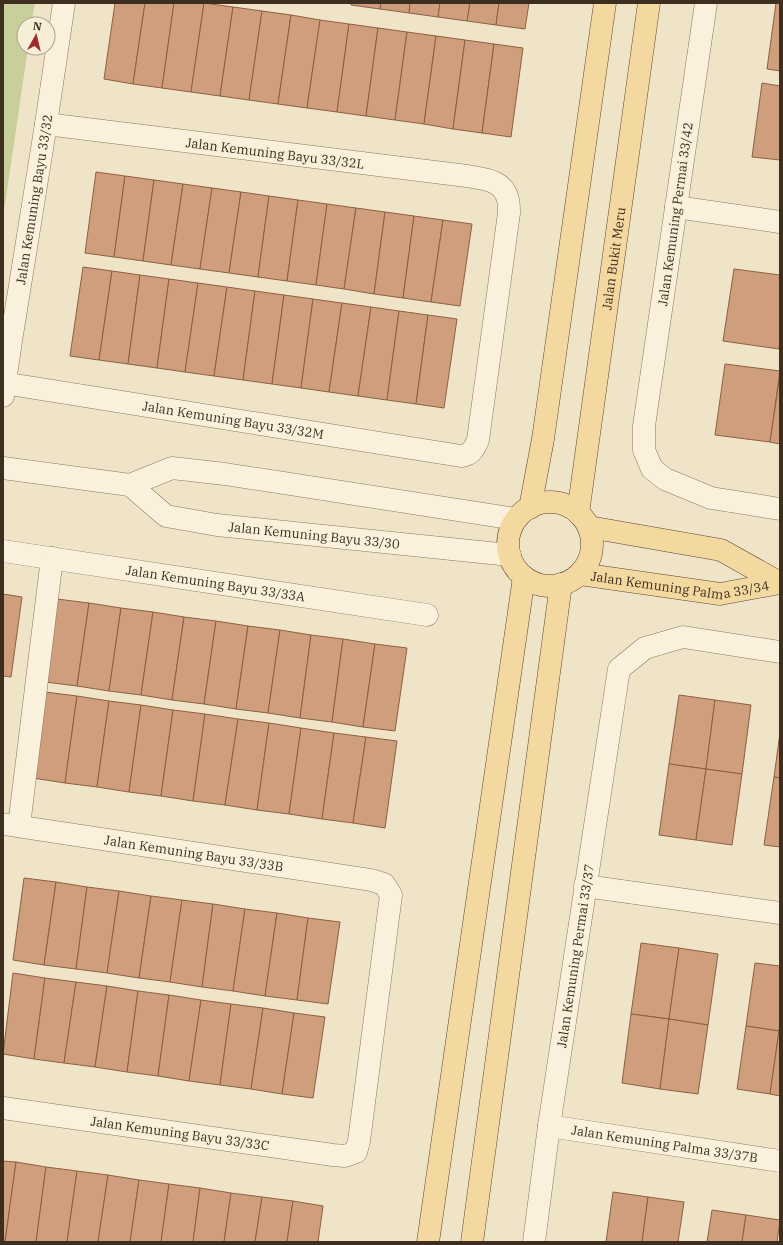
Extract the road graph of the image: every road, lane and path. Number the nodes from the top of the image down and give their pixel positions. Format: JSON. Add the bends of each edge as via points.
{"nodes":[{"id":1,"x":64,"y":3,"type":"edge"},
{"id":2,"x":605,"y":3,"type":"edge"},
{"id":3,"x":649,"y":3,"type":"edge"},
{"id":4,"x":706,"y":3,"type":"edge"},
{"id":5,"x":46,"y":124,"type":"junction"},
{"id":6,"x":676,"y":207,"type":"junction"},
{"id":7,"x":780,"y":222,"type":"edge"},
{"id":8,"x":4,"y":387,"type":"edge"},
{"id":9,"x":461,"y":456,"type":"joint"},
{"id":10,"x":3,"y":468,"type":"edge"},
{"id":11,"x":130,"y":485,"type":"junction"},
{"id":12,"x":780,"y":509,"type":"edge"},
{"id":13,"x":523,"y":514,"type":"junction"},
{"id":14,"x":583,"y":520,"type":"junction"},
{"id":15,"x":3,"y":551,"type":"edge"},
{"id":16,"x":510,"y":555,"type":"junction"},
{"id":17,"x":52,"y":558,"type":"junction"},
{"id":18,"x":524,"y":577,"type":"junction"},
{"id":19,"x":570,"y":579,"type":"junction"},
{"id":20,"x":780,"y":583,"type":"edge"},
{"id":21,"x":427,"y":615,"type":"dead end"},
{"id":22,"x":780,"y":652,"type":"edge"},
{"id":23,"x":11,"y":825,"type":"edge"},
{"id":24,"x":585,"y":886,"type":"junction"},
{"id":25,"x":780,"y":913,"type":"edge"},
{"id":26,"x":3,"y":1108,"type":"edge"},
{"id":27,"x":549,"y":1126,"type":"junction"},
{"id":28,"x":356,"y":1152,"type":"joint"},
{"id":29,"x":780,"y":1160,"type":"edge"},
{"id":30,"x":428,"y":1242,"type":"edge"},
{"id":31,"x":472,"y":1242,"type":"edge"},
{"id":32,"x":534,"y":1242,"type":"edge"}],
"edges":[{"from":1,"to":5,"type":"street","name":"Jalan Kemuning Bayu 33/32"},
{"from":2,"to":13,"type":"main road","via":[[544,432]]},
{"from":3,"to":14,"type":"main road","name":"Jalan Bukit Meru"},
{"from":4,"to":6,"type":"street","name":"Jalan Kemuning Permai 33/42"},
{"from":5,"to":8,"type":"street","name":"Jalan Kemuning Bayu 33/32"},
{"from":5,"to":9,"type":"street","name":"Jalan Kemuning Bayu 33/32L","via":[[467,176],[490,180],[502,188],[508,200],[509,213],[478,440],[474,449]]},
{"from":6,"to":7,"type":"street"},
{"from":6,"to":12,"type":"street","name":"Jalan Kemuning Permai 33/42","via":[[644,426],[644,450],[652,469],[665,479],[711,498]]},
{"from":8,"to":9,"type":"street","name":"Jalan Kemuning Bayu 33/32M"},
{"from":10,"to":11,"type":"street"},
{"from":11,"to":13,"type":"street","via":[[172,468]]},
{"from":11,"to":16,"type":"street","name":"Jalan Kemuning Bayu 33/30","via":[[166,516],[217,525]]},
{"from":13,"to":14,"type":"main road","via":[[540,504],[550,502],[569,507]]},
{"from":13,"to":16,"type":"main road","via":[[510,530]]},
{"from":14,"to":19,"type":"main road","via":[[592,542],[590,557],[586,566]]},
{"from":14,"to":20,"type":"main road","name":"Jalan Kemuning Palma 33/34","via":[[721,550]]},
{"from":15,"to":17,"type":"street","name":"Jalan Kemuning Bayu 33/33A"},
{"from":16,"to":18,"type":"main road"},
{"from":17,"to":21,"type":"street","name":"Jalan Kemuning Bayu 33/33A"},
{"from":17,"to":23,"type":"street"},
{"from":18,"to":19,"type":"main road","via":[[542,585]]},
{"from":18,"to":30,"type":"main road"},
{"from":19,"to":20,"type":"main road","name":"Jalan Kemuning Palma 33/34","via":[[720,594]]},
{"from":19,"to":31,"type":"main road"},
{"from":22,"to":24,"type":"street","name":"Jalan Kemuning Permai 33/37","via":[[683,637],[645,648],[619,669]]},
{"from":23,"to":28,"type":"street","name":"Jalan Kemuning Bayu 33/33B","via":[[384,884],[391,895]]},
{"from":24,"to":25,"type":"street"},
{"from":24,"to":27,"type":"street","name":"Jalan Kemuning Permai 33/37"},
{"from":26,"to":28,"type":"street","name":"Jalan Kemuning Bayu 33/33C","via":[[332,1155],[345,1156]]},
{"from":27,"to":29,"type":"street","name":"Jalan Kemuning Palma 33/37B"},
{"from":27,"to":32,"type":"street","name":"Jalan Kemuning Permai 33/37"}]}
